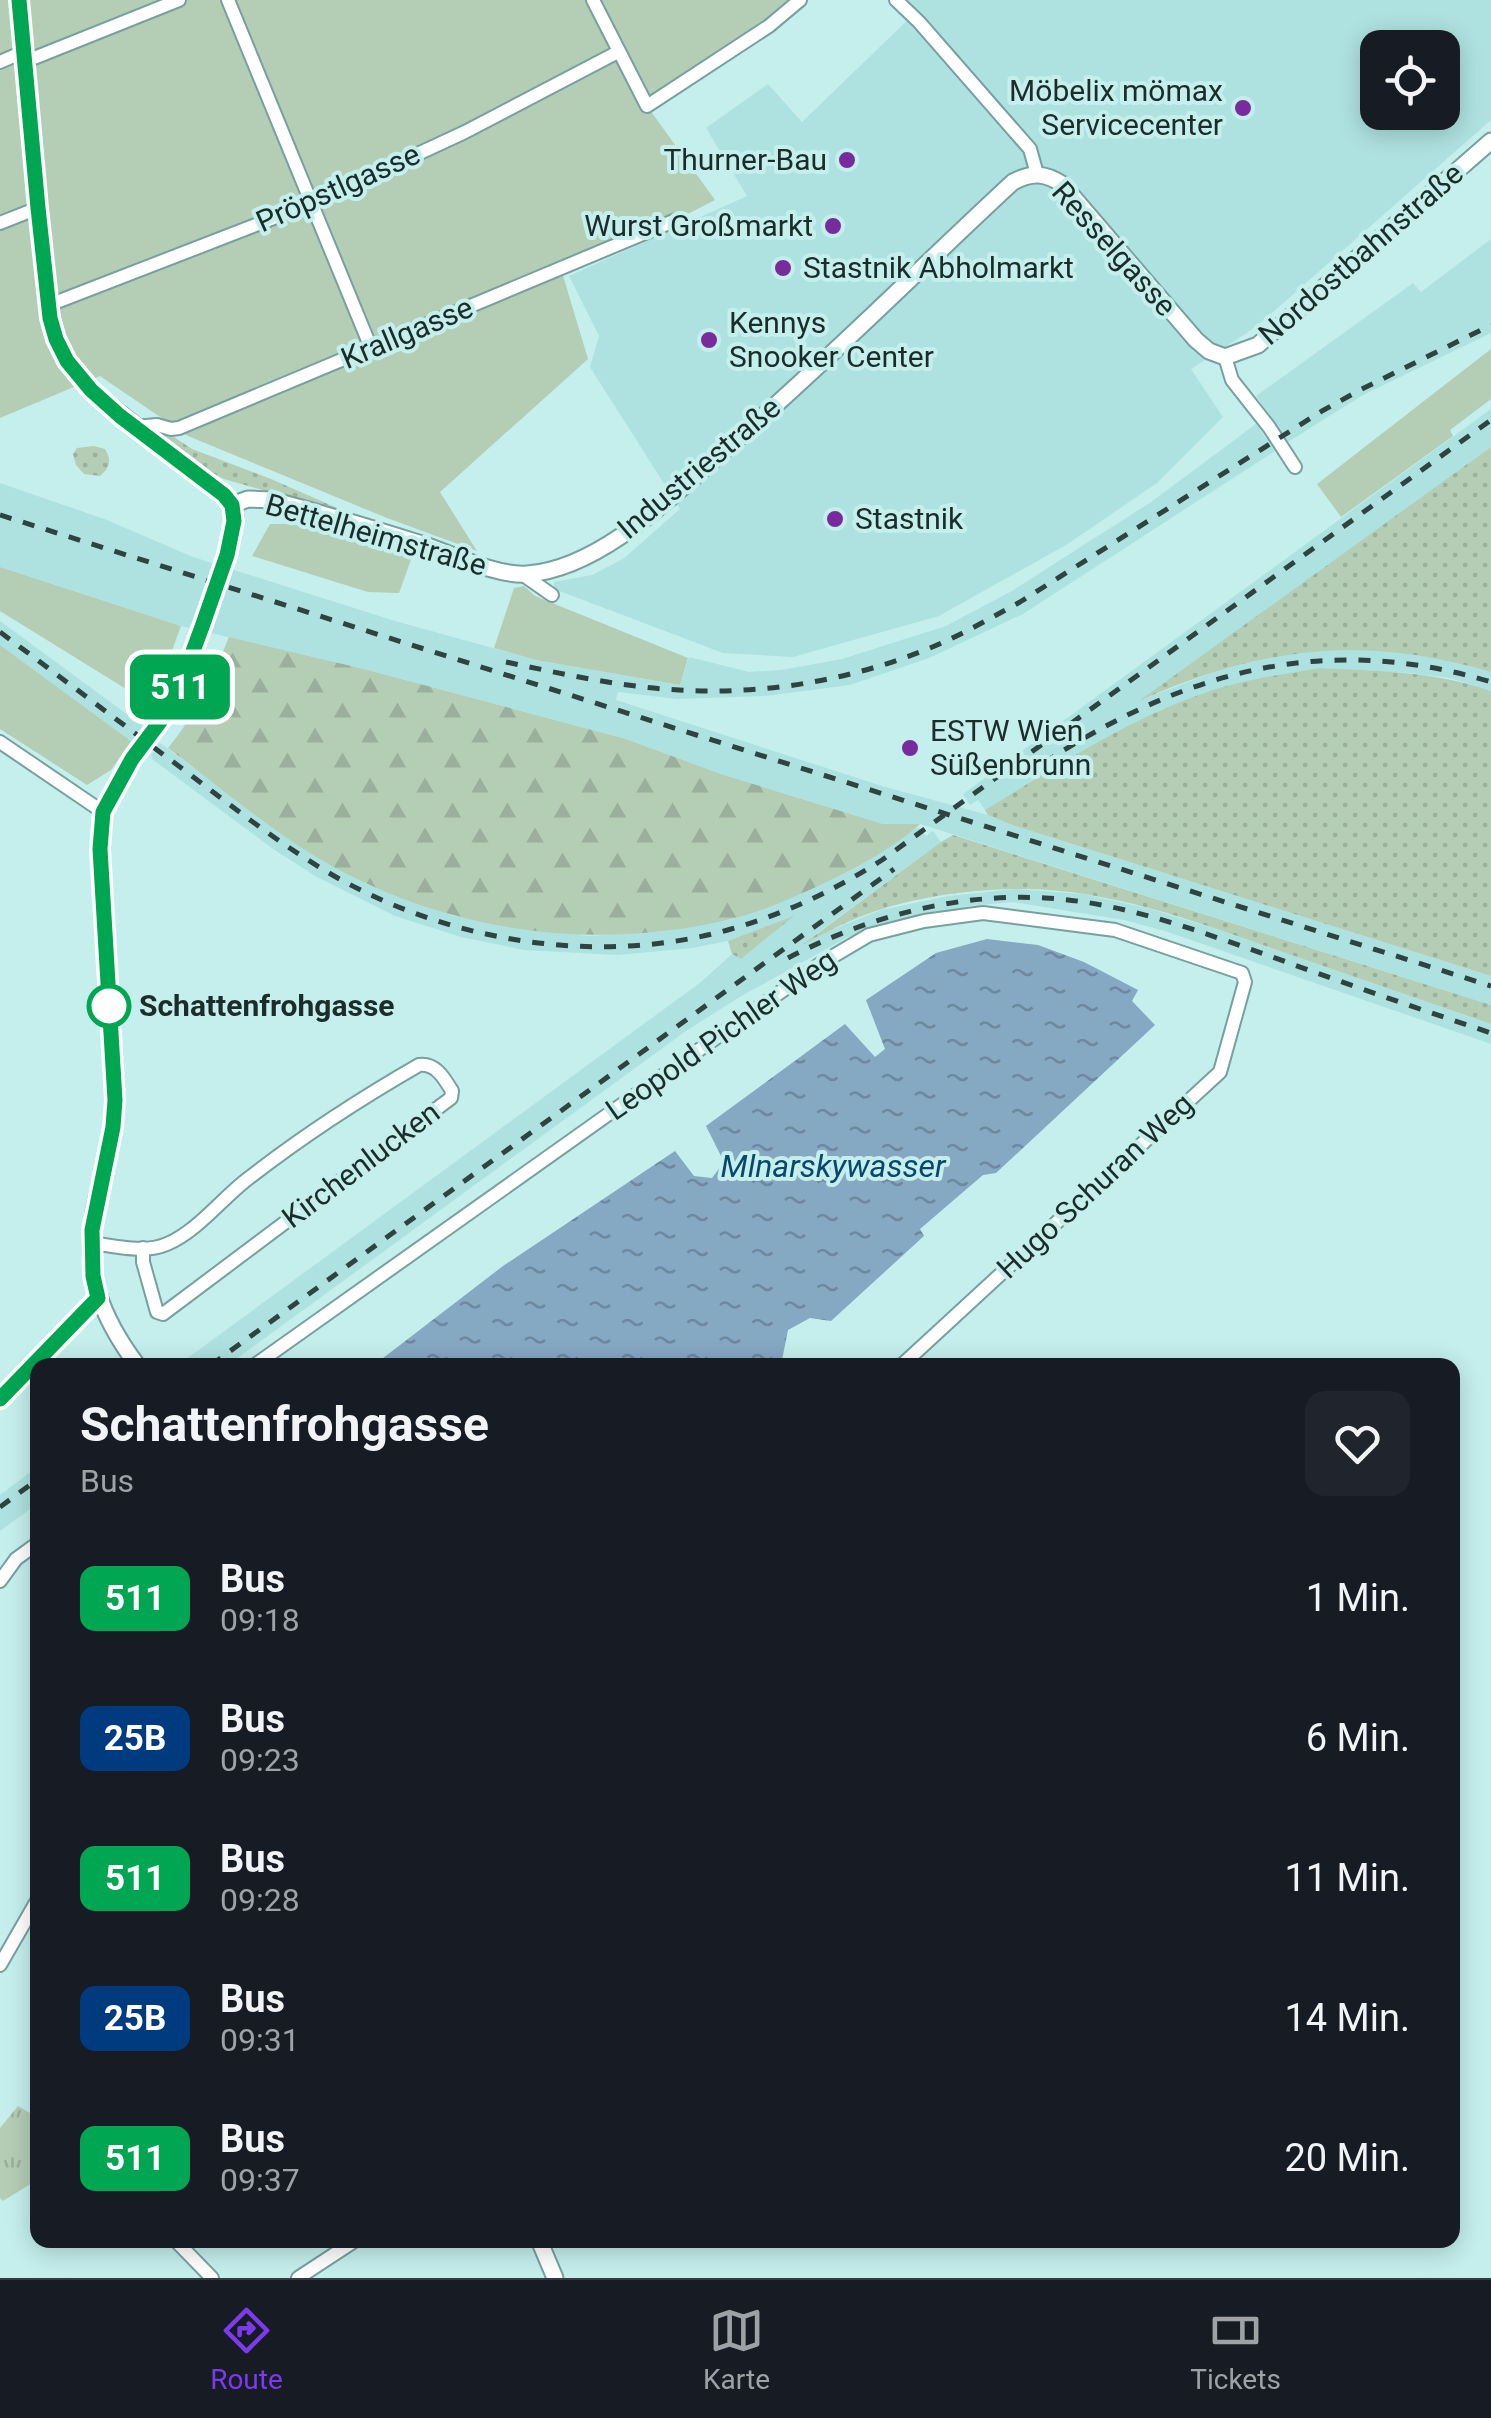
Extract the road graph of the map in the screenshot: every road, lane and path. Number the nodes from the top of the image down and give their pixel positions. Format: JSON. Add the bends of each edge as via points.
{"nodes":[{"id":1,"x":19,"y":0,"type":"edge"},
{"id":2,"x":179,"y":0,"type":"edge"},
{"id":3,"x":228,"y":0,"type":"edge"},
{"id":4,"x":592,"y":0,"type":"edge"},
{"id":5,"x":800,"y":0,"type":"edge"},
{"id":6,"x":896,"y":0,"type":"edge"},
{"id":7,"x":618,"y":52,"type":"junction"},
{"id":8,"x":24,"y":57,"type":"junction"},
{"id":9,"x":0,"y":62,"type":"edge"},
{"id":10,"x":1491,"y":141,"type":"edge"},
{"id":11,"x":1037,"y":174,"type":"junction"},
{"id":12,"x":310,"y":204,"type":"junction"},
{"id":13,"x":38,"y":208,"type":"junction"},
{"id":14,"x":676,"y":220,"type":"dead end"},
{"id":15,"x":0,"y":222,"type":"edge"},
{"id":16,"x":49,"y":306,"type":"junction"},
{"id":17,"x":371,"y":348,"type":"junction"},
{"id":18,"x":1225,"y":357,"type":"junction"},
{"id":19,"x":135,"y":427,"type":"junction"},
{"id":20,"x":1294,"y":467,"type":"dead end"},
{"id":21,"x":232,"y":505,"type":"junction"},
{"id":22,"x":227,"y":555,"type":"tunnel mouth"},
{"id":23,"x":522,"y":574,"type":"junction"},
{"id":24,"x":552,"y":594,"type":"dead end"},
{"id":25,"x":203,"y":624,"type":"tunnel mouth"},
{"id":26,"x":0,"y":742,"type":"edge"},
{"id":27,"x":103,"y":812,"type":"junction"},
{"id":28,"x":1245,"y":982,"type":"joint"},
{"id":29,"x":91,"y":1244,"type":"junction"},
{"id":30,"x":143,"y":1248,"type":"junction"},
{"id":31,"x":98,"y":1298,"type":"junction"},
{"id":32,"x":40,"y":1358,"type":"edge"},
{"id":33,"x":132,"y":1358,"type":"edge"},
{"id":34,"x":265,"y":1358,"type":"edge"},
{"id":35,"x":910,"y":1358,"type":"edge"},
{"id":36,"x":30,"y":1368,"type":"edge"},
{"id":37,"x":0,"y":1399,"type":"edge"},
{"id":38,"x":30,"y":1548,"type":"edge"},
{"id":39,"x":1,"y":1577,"type":"edge"},
{"id":40,"x":30,"y":1914,"type":"edge"},
{"id":41,"x":0,"y":1965,"type":"edge"},
{"id":42,"x":184,"y":2248,"type":"edge"},
{"id":43,"x":344,"y":2248,"type":"edge"},
{"id":44,"x":542,"y":2248,"type":"edge"},
{"id":45,"x":212,"y":2278,"type":"edge"},
{"id":46,"x":298,"y":2278,"type":"edge"},
{"id":47,"x":555,"y":2278,"type":"edge"}],
"edges":[{"from":1,"to":8,"type":"street","name":"Bettelheimstraße"},
{"from":2,"to":8,"type":"street"},
{"from":3,"to":12,"type":"street"},
{"from":4,"to":7,"type":"street"},
{"from":5,"to":7,"type":"street","via":[[647,106]]},
{"from":6,"to":11,"type":"street","name":"Resselgasse","via":[[1030,150]]},
{"from":7,"to":12,"type":"street","name":"Pröpstlgasse"},
{"from":8,"to":9,"type":"street"},
{"from":8,"to":13,"type":"street","name":"Bettelheimstraße"},
{"from":10,"to":18,"type":"street","name":"Nordostbahnstraße","via":[[1258,345]]},
{"from":11,"to":18,"type":"street","name":"Resselgasse","via":[[1062,184],[1196,340]]},
{"from":11,"to":23,"type":"street","name":"Industriestraße","via":[[1014,182],[821,364],[639,521],[573,562]]},
{"from":12,"to":16,"type":"street","name":"Pröpstlgasse"},
{"from":12,"to":17,"type":"street"},
{"from":13,"to":15,"type":"street"},
{"from":13,"to":16,"type":"street","name":"Bettelheimstraße"},
{"from":14,"to":17,"type":"street","name":"Krallgasse"},
{"from":16,"to":19,"type":"street","name":"Bettelheimstraße","via":[[56,339],[76,373]]},
{"from":17,"to":19,"type":"street","name":"Krallgasse","via":[[180,428]]},
{"from":18,"to":20,"type":"street","via":[[1232,380]]},
{"from":19,"to":21,"type":"street","name":"Bettelheimstraße"},
{"from":21,"to":22,"type":"street","name":"Bettelheimstraße"},
{"from":21,"to":23,"type":"street","name":"Bettelheimstraße","via":[[271,500]]},
{"from":23,"to":24,"type":"street"},
{"from":25,"to":27,"type":"street","via":[[181,684]]},
{"from":26,"to":27,"type":"street"},
{"from":27,"to":29,"type":"street","via":[[115,1100]]},
{"from":28,"to":34,"type":"street","name":"Leopold Pichler Weg","via":[[1242,973],[1116,930],[984,913],[870,934]]},
{"from":28,"to":35,"type":"street","name":"Hugo Schuran Weg","via":[[1220,1072]]},
{"from":29,"to":30,"type":"street","name":"Kirchenlucken"},
{"from":29,"to":31,"type":"street"},
{"from":30,"to":30,"type":"street","name":"Kirchenlucken","via":[[157,1312],[163,1314],[452,1091],[436,1069],[419,1066],[286,1149],[182,1236]]},
{"from":31,"to":32,"type":"street"},
{"from":31,"to":33,"type":"street"},
{"from":36,"to":37,"type":"street"},
{"from":38,"to":39,"type":"street"},
{"from":40,"to":41,"type":"street"},
{"from":42,"to":45,"type":"street"},
{"from":43,"to":46,"type":"street"},
{"from":44,"to":47,"type":"street"}]}
